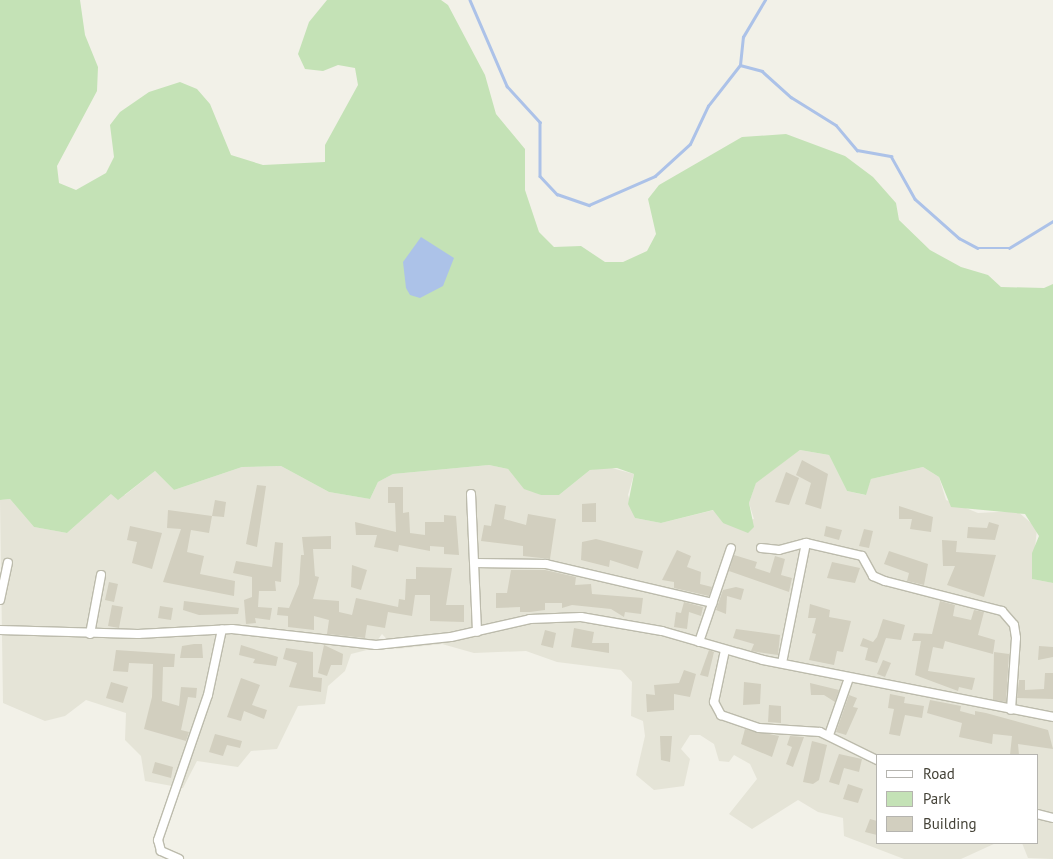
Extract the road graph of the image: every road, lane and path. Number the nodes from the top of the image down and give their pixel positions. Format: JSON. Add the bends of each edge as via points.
{"nodes":[{"id":1,"x":471,"y":494,"type":"dead end"},
{"id":2,"x":806,"y":543,"type":"junction"},
{"id":3,"x":731,"y":548,"type":"dead end"},
{"id":4,"x":761,"y":548,"type":"dead end"},
{"id":5,"x":8,"y":563,"type":"dead end"},
{"id":6,"x":475,"y":563,"type":"junction"},
{"id":7,"x":102,"y":575,"type":"dead end"},
{"id":8,"x":0,"y":600,"type":"edge"},
{"id":9,"x":712,"y":603,"type":"junction"},
{"id":10,"x":222,"y":629,"type":"junction"},
{"id":11,"x":0,"y":630,"type":"edge"},
{"id":12,"x":476,"y":632,"type":"junction"},
{"id":13,"x":90,"y":634,"type":"junction"},
{"id":14,"x":699,"y":642,"type":"junction"},
{"id":15,"x":725,"y":650,"type":"junction"},
{"id":16,"x":782,"y":663,"type":"junction"},
{"id":17,"x":849,"y":678,"type":"junction"},
{"id":18,"x":1011,"y":710,"type":"junction"},
{"id":19,"x":1053,"y":717,"type":"edge"},
{"id":20,"x":829,"y":735,"type":"junction"},
{"id":21,"x":876,"y":759,"type":"edge"},
{"id":22,"x":1038,"y":814,"type":"edge"},
{"id":23,"x":1053,"y":818,"type":"edge"},
{"id":24,"x":178,"y":859,"type":"edge"}],
"edges":[{"from":1,"to":6,"type":"street"},
{"from":2,"to":4,"type":"street","via":[[780,550]]},
{"from":2,"to":16,"type":"street"},
{"from":2,"to":18,"type":"street","via":[[862,556],[873,576],[885,581],[1008,616],[1016,638]]},
{"from":3,"to":9,"type":"street"},
{"from":5,"to":8,"type":"street"},
{"from":6,"to":9,"type":"street","via":[[546,564]]},
{"from":6,"to":12,"type":"street"},
{"from":7,"to":13,"type":"street"},
{"from":9,"to":14,"type":"street"},
{"from":10,"to":12,"type":"street","via":[[376,645]]},
{"from":10,"to":13,"type":"street"},
{"from":10,"to":24,"type":"street","via":[[208,695],[158,840],[161,851]]},
{"from":11,"to":13,"type":"street"},
{"from":12,"to":14,"type":"street","via":[[530,619],[582,617]]},
{"from":14,"to":15,"type":"street"},
{"from":15,"to":16,"type":"street"},
{"from":15,"to":20,"type":"street","via":[[714,702],[721,715],[759,728]]},
{"from":16,"to":17,"type":"street"},
{"from":17,"to":18,"type":"street"},
{"from":17,"to":20,"type":"street"},
{"from":18,"to":19,"type":"street"},
{"from":20,"to":21,"type":"street"},
{"from":22,"to":23,"type":"street"}]}
